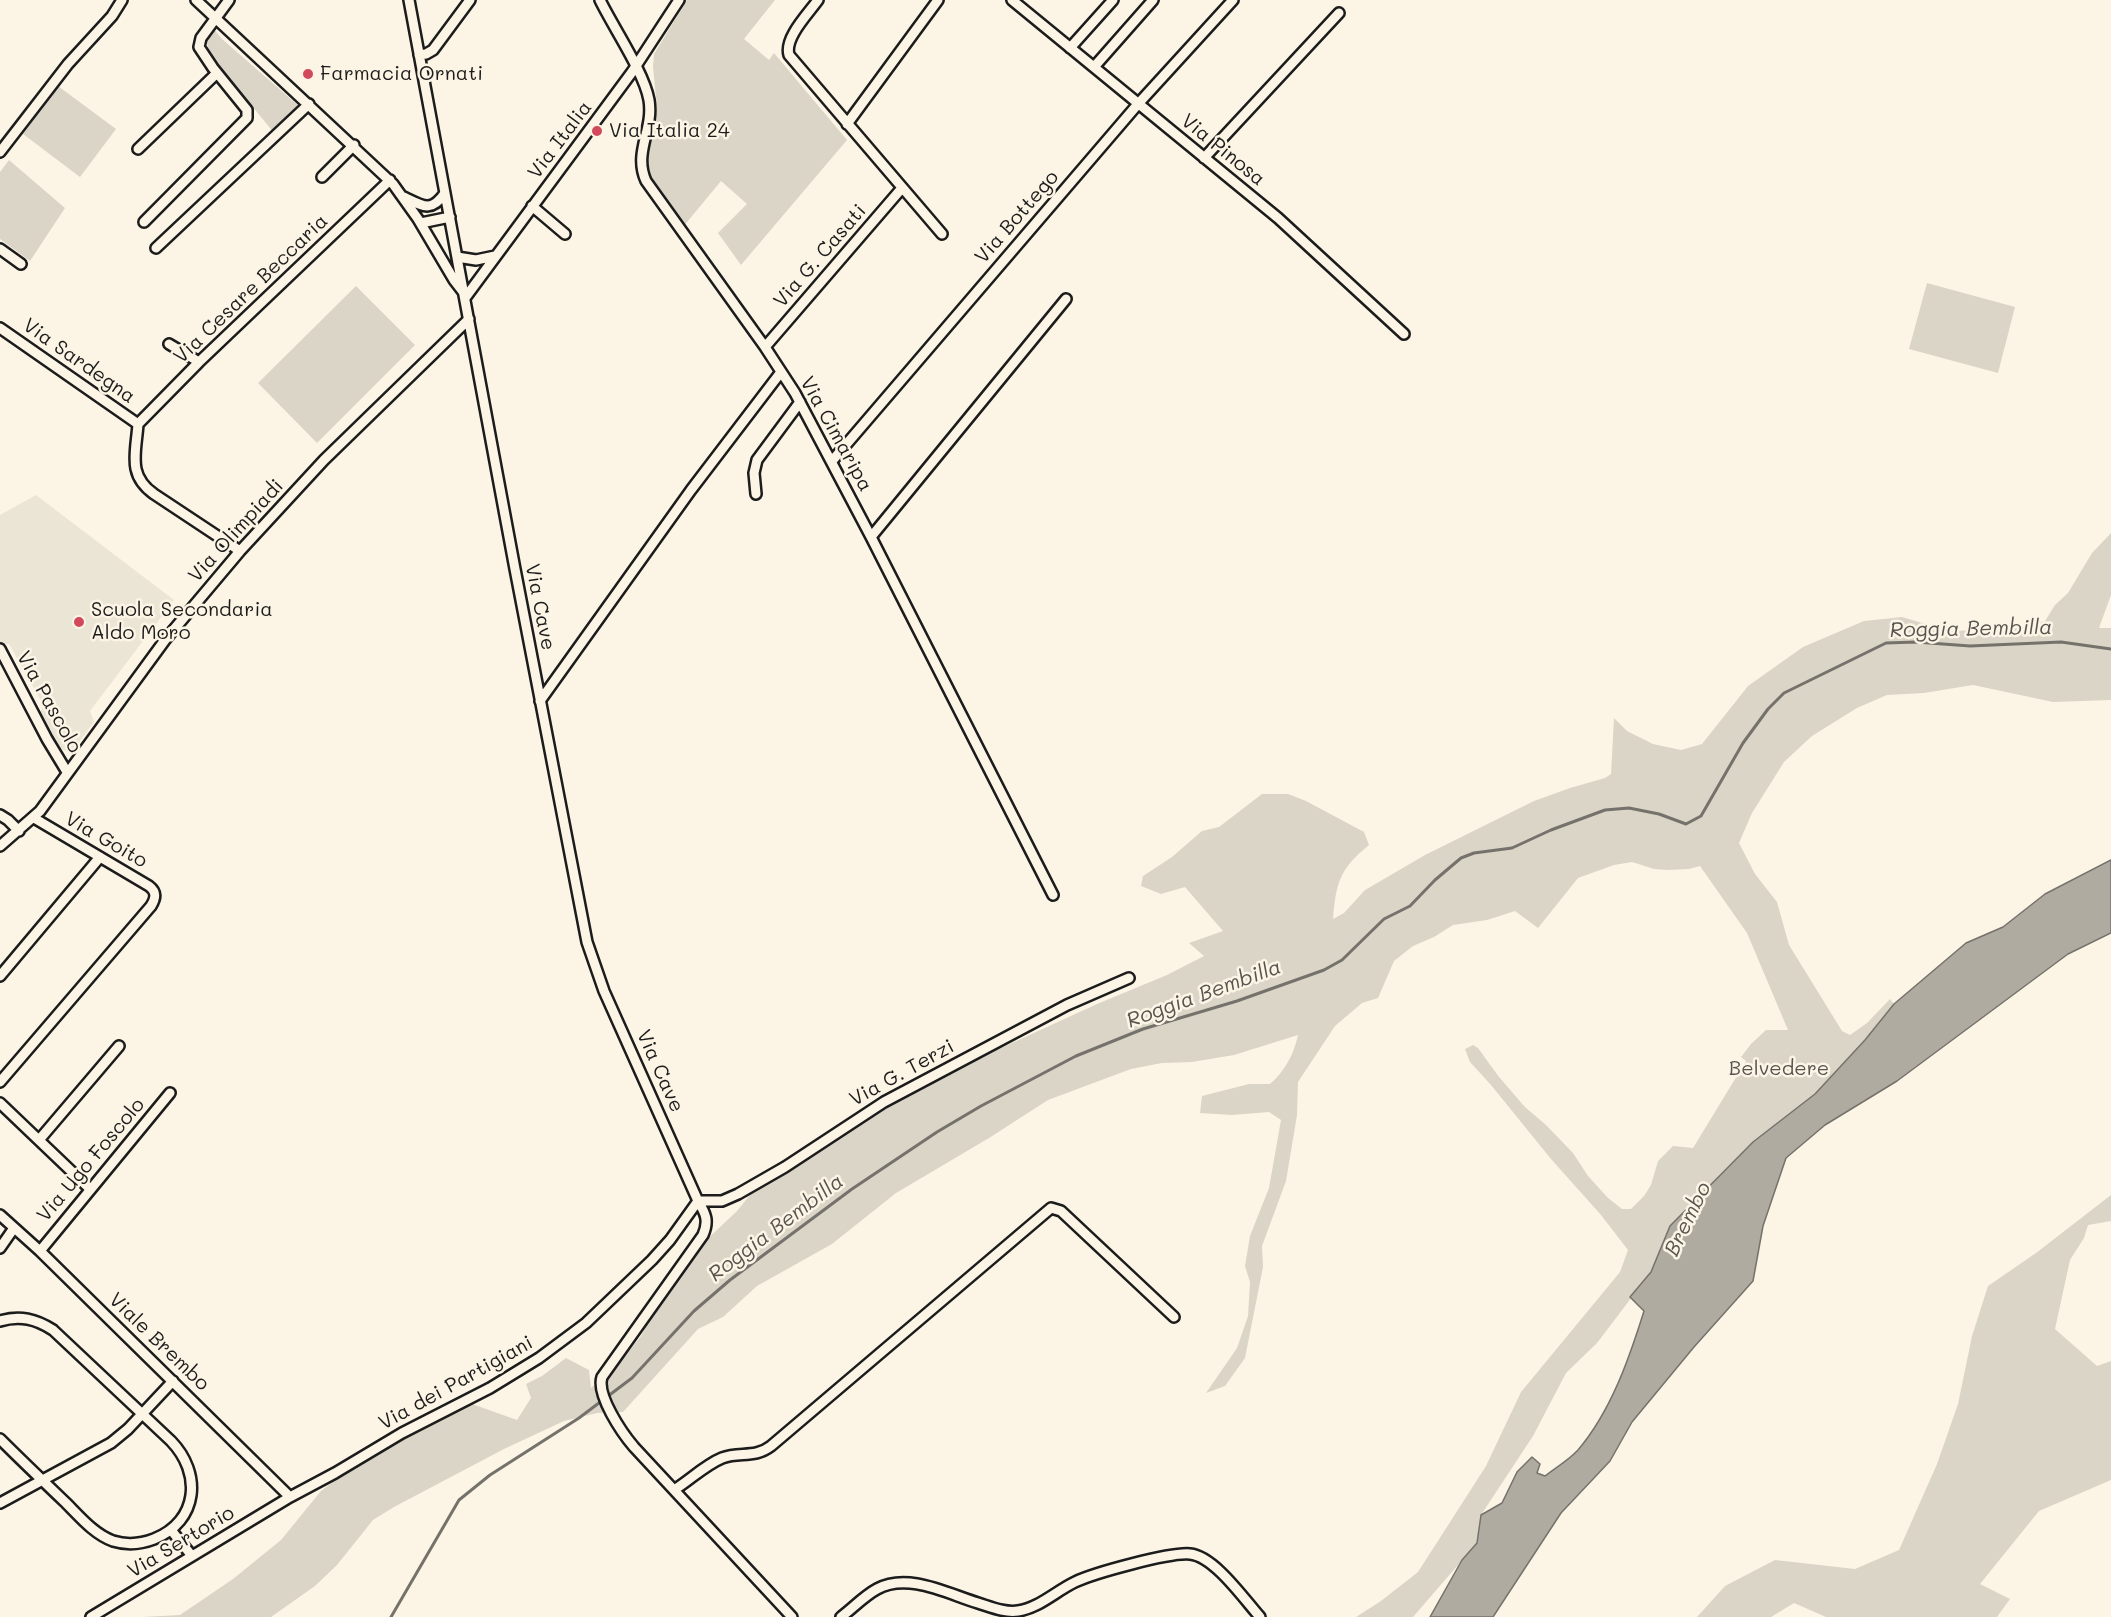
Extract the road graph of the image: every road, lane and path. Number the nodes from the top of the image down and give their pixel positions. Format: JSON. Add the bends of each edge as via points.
{"nodes":[{"id":1,"x":122,"y":0,"type":"edge"},
{"id":2,"x":196,"y":0,"type":"edge"},
{"id":3,"x":229,"y":0,"type":"edge"},
{"id":4,"x":409,"y":0,"type":"edge"},
{"id":5,"x":470,"y":0,"type":"edge"},
{"id":6,"x":679,"y":0,"type":"edge"},
{"id":7,"x":818,"y":0,"type":"edge"},
{"id":8,"x":938,"y":0,"type":"edge"},
{"id":9,"x":1012,"y":0,"type":"edge"},
{"id":10,"x":1113,"y":0,"type":"edge"},
{"id":11,"x":1153,"y":0,"type":"edge"},
{"id":12,"x":1233,"y":0,"type":"edge"},
{"id":13,"x":604,"y":3,"type":"edge"},
{"id":14,"x":1339,"y":14,"type":"dead end"},
{"id":15,"x":216,"y":18,"type":"junction"},
{"id":16,"x":1071,"y":48,"type":"junction"},
{"id":17,"x":419,"y":55,"type":"junction"},
{"id":18,"x":636,"y":67,"type":"junction"},
{"id":19,"x":1094,"y":67,"type":"junction"},
{"id":20,"x":217,"y":73,"type":"junction"},
{"id":21,"x":309,"y":104,"type":"junction"},
{"id":22,"x":1138,"y":104,"type":"junction"},
{"id":23,"x":847,"y":124,"type":"junction"},
{"id":24,"x":354,"y":145,"type":"junction"},
{"id":25,"x":138,"y":149,"type":"dead end"},
{"id":26,"x":0,"y":152,"type":"edge"},
{"id":27,"x":1204,"y":158,"type":"junction"},
{"id":28,"x":322,"y":177,"type":"dead end"},
{"id":29,"x":390,"y":180,"type":"junction"},
{"id":30,"x":902,"y":188,"type":"junction"},
{"id":31,"x":444,"y":193,"type":"junction"},
{"id":32,"x":402,"y":196,"type":"junction"},
{"id":33,"x":532,"y":206,"type":"junction"},
{"id":34,"x":450,"y":218,"type":"junction"},
{"id":35,"x":144,"y":222,"type":"dead end"},
{"id":36,"x":421,"y":224,"type":"junction"},
{"id":37,"x":565,"y":234,"type":"dead end"},
{"id":38,"x":942,"y":234,"type":"dead end"},
{"id":39,"x":156,"y":248,"type":"dead end"},
{"id":40,"x":0,"y":249,"type":"edge"},
{"id":41,"x":495,"y":256,"type":"junction"},
{"id":42,"x":457,"y":257,"type":"junction"},
{"id":43,"x":21,"y":264,"type":"dead end"},
{"id":44,"x":465,"y":296,"type":"junction"},
{"id":45,"x":1066,"y":299,"type":"dead end"},
{"id":46,"x":469,"y":319,"type":"junction"},
{"id":47,"x":0,"y":328,"type":"edge"},
{"id":48,"x":1404,"y":334,"type":"dead end"},
{"id":49,"x":168,"y":344,"type":"dead end"},
{"id":50,"x":765,"y":347,"type":"junction"},
{"id":51,"x":199,"y":362,"type":"junction"},
{"id":52,"x":782,"y":372,"type":"junction"},
{"id":53,"x":800,"y":402,"type":"junction"},
{"id":54,"x":138,"y":424,"type":"junction"},
{"id":55,"x":832,"y":461,"type":"junction"},
{"id":56,"x":756,"y":494,"type":"dead end"},
{"id":57,"x":871,"y":537,"type":"junction"},
{"id":58,"x":240,"y":551,"type":"junction"},
{"id":59,"x":0,"y":650,"type":"edge"},
{"id":60,"x":3,"y":662,"type":"edge"},
{"id":61,"x":540,"y":701,"type":"junction"},
{"id":62,"x":68,"y":772,"type":"junction"},
{"id":63,"x":0,"y":815,"type":"edge"},
{"id":64,"x":34,"y":818,"type":"junction"},
{"id":65,"x":19,"y":831,"type":"junction"},
{"id":66,"x":0,"y":846,"type":"edge"},
{"id":67,"x":100,"y":857,"type":"junction"},
{"id":68,"x":1053,"y":895,"type":"dead end"},
{"id":69,"x":0,"y":976,"type":"edge"},
{"id":70,"x":1129,"y":978,"type":"dead end"},
{"id":71,"x":119,"y":1046,"type":"dead end"},
{"id":72,"x":0,"y":1082,"type":"edge"},
{"id":73,"x":170,"y":1093,"type":"dead end"},
{"id":74,"x":0,"y":1103,"type":"edge"},
{"id":75,"x":39,"y":1140,"type":"junction"},
{"id":76,"x":90,"y":1189,"type":"junction"},
{"id":77,"x":698,"y":1201,"type":"junction"},
{"id":78,"x":0,"y":1215,"type":"edge"},
{"id":79,"x":15,"y":1228,"type":"junction"},
{"id":80,"x":0,"y":1248,"type":"edge"},
{"id":81,"x":40,"y":1251,"type":"junction"},
{"id":82,"x":1174,"y":1317,"type":"dead end"},
{"id":83,"x":0,"y":1321,"type":"edge"},
{"id":84,"x":173,"y":1381,"type":"junction"},
{"id":85,"x":142,"y":1414,"type":"junction"},
{"id":86,"x":0,"y":1439,"type":"edge"},
{"id":87,"x":42,"y":1480,"type":"junction"},
{"id":88,"x":674,"y":1490,"type":"junction"},
{"id":89,"x":290,"y":1497,"type":"junction"},
{"id":90,"x":0,"y":1503,"type":"edge"},
{"id":91,"x":171,"y":1530,"type":"junction"},
{"id":92,"x":192,"y":1556,"type":"junction"},
{"id":93,"x":91,"y":1617,"type":"edge"},
{"id":94,"x":792,"y":1617,"type":"edge"},
{"id":95,"x":842,"y":1617,"type":"edge"},
{"id":96,"x":1260,"y":1617,"type":"edge"}],
"edges":[{"from":1,"to":26,"type":"street"},
{"from":2,"to":15,"type":"street"},
{"from":3,"to":15,"type":"street"},
{"from":4,"to":17,"type":"street","name":"Via Cave"},
{"from":5,"to":17,"type":"street","via":[[435,48]]},
{"from":6,"to":18,"type":"street","name":"Via Italia"},
{"from":7,"to":23,"type":"street","via":[[792,37],[788,50]]},
{"from":8,"to":23,"type":"street"},
{"from":9,"to":16,"type":"street","name":"Via Pinosa"},
{"from":10,"to":16,"type":"street"},
{"from":11,"to":19,"type":"street"},
{"from":12,"to":22,"type":"street","name":"Via Bottego"},
{"from":13,"to":18,"type":"street","name":"Via Cimaripa"},
{"from":14,"to":27,"type":"street"},
{"from":15,"to":20,"type":"street","via":[[199,43]]},
{"from":15,"to":21,"type":"street"},
{"from":16,"to":19,"type":"street","name":"Via Pinosa"},
{"from":17,"to":31,"type":"street","name":"Via Cave"},
{"from":18,"to":33,"type":"street","name":"Via Italia"},
{"from":18,"to":50,"type":"street","name":"Via Cimaripa","via":[[650,106],[641,155],[645,178]]},
{"from":19,"to":22,"type":"street","name":"Via Pinosa"},
{"from":20,"to":25,"type":"street"},
{"from":20,"to":35,"type":"street","via":[[246,108],[248,118]]},
{"from":21,"to":24,"type":"street"},
{"from":21,"to":39,"type":"street"},
{"from":22,"to":27,"type":"street","name":"Via Pinosa"},
{"from":22,"to":55,"type":"street","name":"Via Bottego"},
{"from":23,"to":30,"type":"street"},
{"from":24,"to":28,"type":"street"},
{"from":24,"to":29,"type":"street"},
{"from":27,"to":48,"type":"street","name":"Via Pinosa","via":[[1283,223]]},
{"from":29,"to":32,"type":"street"},
{"from":29,"to":51,"type":"street","name":"Via Cesare Beccaria"},
{"from":30,"to":38,"type":"street"},
{"from":30,"to":50,"type":"street","name":"Via G. Casati"},
{"from":31,"to":32,"type":"street","via":[[430,206]]},
{"from":31,"to":34,"type":"street","name":"Via Cave"},
{"from":32,"to":36,"type":"street"},
{"from":33,"to":37,"type":"street"},
{"from":33,"to":41,"type":"street","name":"Via Italia"},
{"from":34,"to":36,"type":"street"},
{"from":34,"to":42,"type":"street","name":"Via Cave"},
{"from":36,"to":44,"type":"street"},
{"from":40,"to":43,"type":"street"},
{"from":41,"to":42,"type":"street","via":[[477,260]]},
{"from":41,"to":44,"type":"street","name":"Via Italia"},
{"from":42,"to":44,"type":"street","name":"Via Cave"},
{"from":44,"to":46,"type":"street","name":"Via Cave"},
{"from":45,"to":57,"type":"street"},
{"from":46,"to":58,"type":"street","name":"Via Olimpiadi","via":[[324,460]]},
{"from":46,"to":61,"type":"street","name":"Via Cave"},
{"from":47,"to":54,"type":"street","name":"Via Sardegna"},
{"from":49,"to":51,"type":"street"},
{"from":50,"to":52,"type":"street","name":"Via Cimaripa"},
{"from":51,"to":54,"type":"street","name":"Via Cesare Beccaria"},
{"from":52,"to":53,"type":"street","name":"Via Cimaripa"},
{"from":52,"to":61,"type":"street","via":[[691,490]]},
{"from":53,"to":55,"type":"street","name":"Via Cimaripa"},
{"from":53,"to":56,"type":"street","via":[[757,460]]},
{"from":54,"to":58,"type":"street","name":"Via Sardegna","via":[[135,467],[141,484]]},
{"from":55,"to":57,"type":"street","name":"Via Cimaripa"},
{"from":57,"to":68,"type":"street","name":"Via Cimaripa"},
{"from":58,"to":62,"type":"street","name":"Via Olimpiadi","via":[[165,640]]},
{"from":59,"to":60,"type":"street","name":"Via Pascolo"},
{"from":60,"to":62,"type":"street","name":"Via Pascolo"},
{"from":61,"to":77,"type":"street","name":"Via Cave","via":[[594,967]]},
{"from":62,"to":64,"type":"street","name":"Via Olimpiadi"},
{"from":63,"to":65,"type":"street"},
{"from":64,"to":65,"type":"street","name":"Via Olimpiadi"},
{"from":64,"to":67,"type":"street","name":"Via Goito"},
{"from":65,"to":66,"type":"street","name":"Via Olimpiadi"},
{"from":67,"to":69,"type":"street"},
{"from":67,"to":72,"type":"street","name":"Via Goito","via":[[151,888],[155,897]]},
{"from":70,"to":77,"type":"street","name":"Via G. Terzi","via":[[1067,1005],[884,1102],[738,1194],[722,1201]]},
{"from":71,"to":75,"type":"street"},
{"from":73,"to":76,"type":"street","name":"Via Ugo Foscolo"},
{"from":74,"to":75,"type":"street"},
{"from":75,"to":76,"type":"street"},
{"from":76,"to":81,"type":"street","name":"Via Ugo Foscolo"},
{"from":77,"to":88,"type":"street","name":"Via Cave","via":[[707,1216],[704,1232],[600,1385],[628,1440]]},
{"from":77,"to":89,"type":"street","name":"Via dei Partigiani","via":[[657,1255],[561,1343],[508,1378]]},
{"from":78,"to":79,"type":"street","name":"Viale Brembo"},
{"from":79,"to":80,"type":"street"},
{"from":79,"to":81,"type":"street","name":"Viale Brembo"},
{"from":81,"to":84,"type":"street","name":"Viale Brembo"},
{"from":82,"to":88,"type":"street","via":[[1061,1211],[1051,1208],[769,1448],[723,1458]]},
{"from":83,"to":85,"type":"street","via":[[25,1318],[49,1328]]},
{"from":84,"to":85,"type":"street"},
{"from":84,"to":89,"type":"street","name":"Viale Brembo"},
{"from":85,"to":87,"type":"street","via":[[111,1443]]},
{"from":85,"to":91,"type":"street","via":[[180,1452],[190,1474],[188,1507]]},
{"from":86,"to":87,"type":"street"},
{"from":87,"to":90,"type":"street"},
{"from":87,"to":91,"type":"street","via":[[93,1528],[113,1541],[145,1542]]},
{"from":88,"to":94,"type":"street"},
{"from":89,"to":92,"type":"street","name":"Via Sertorio"},
{"from":91,"to":92,"type":"street"},
{"from":92,"to":93,"type":"street","name":"Via Sertorio"},
{"from":95,"to":96,"type":"street","via":[[876,1589],[901,1582],[999,1610],[1017,1611],[1088,1577],[1186,1554],[1200,1557],[1215,1568]]}]}
